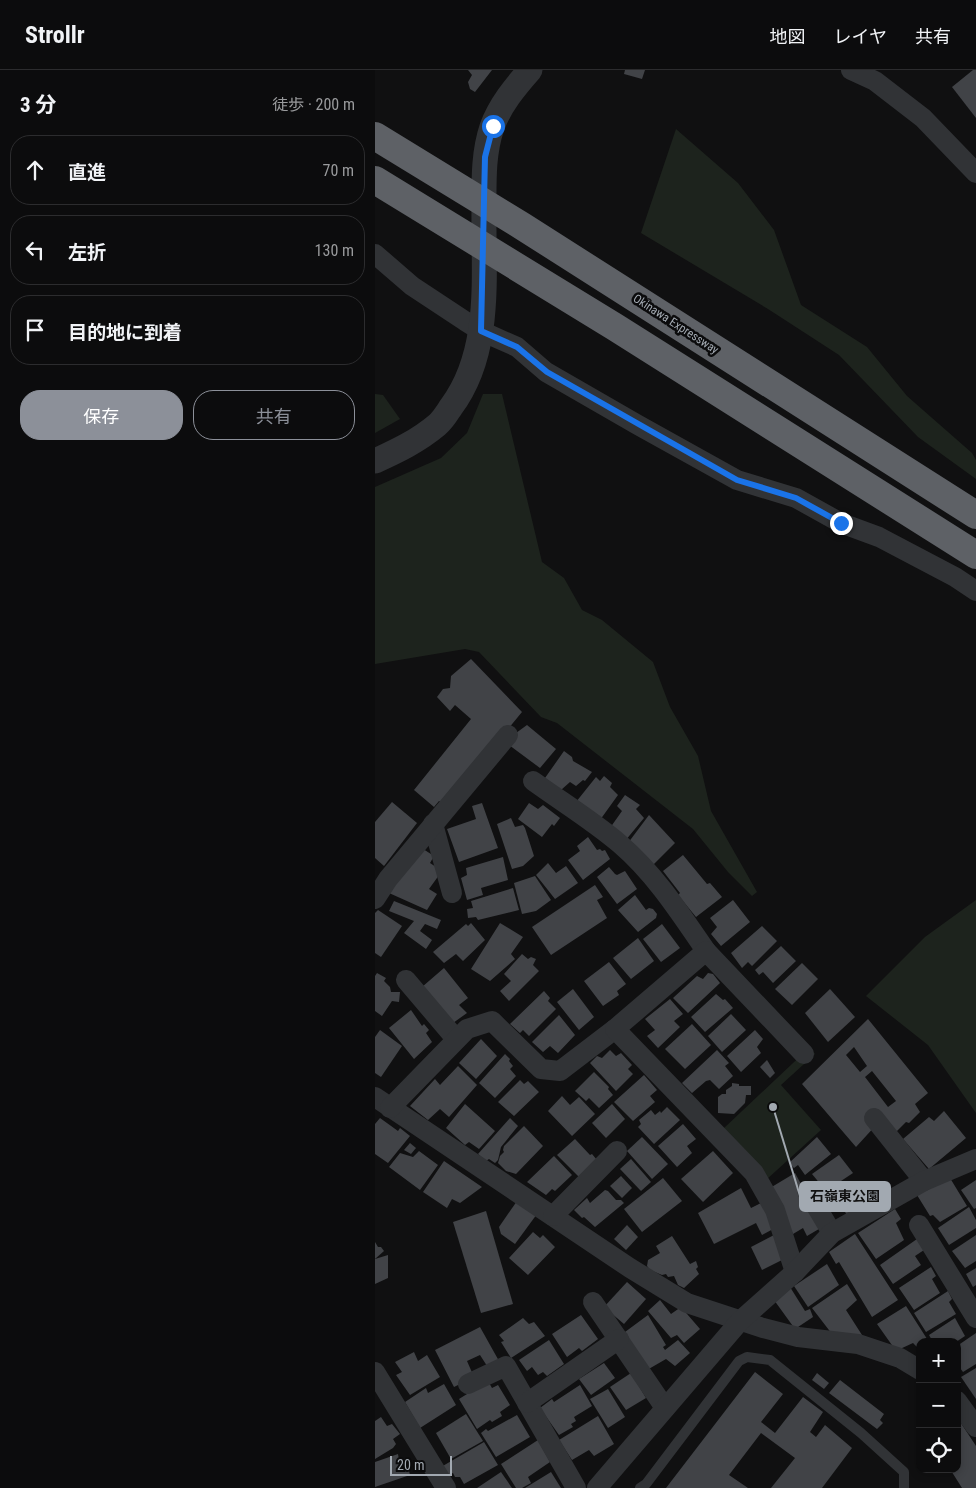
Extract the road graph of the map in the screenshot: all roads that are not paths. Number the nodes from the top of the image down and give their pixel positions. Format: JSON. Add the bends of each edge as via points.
{"nodes":[{"id":1,"x":530,"y":70,"type":"edge"},
{"id":2,"x":851,"y":70,"type":"edge"},
{"id":3,"x":375,"y":136,"type":"edge"},
{"id":4,"x":976,"y":174,"type":"edge"},
{"id":5,"x":375,"y":180,"type":"edge"},
{"id":6,"x":375,"y":254,"type":"edge"},
{"id":7,"x":481,"y":331,"type":"junction"},
{"id":8,"x":375,"y":460,"type":"edge"},
{"id":9,"x":976,"y":515,"type":"edge"},
{"id":10,"x":976,"y":555,"type":"edge"},
{"id":11,"x":976,"y":591,"type":"edge"},
{"id":12,"x":507,"y":735,"type":"dead end"},
{"id":13,"x":533,"y":781,"type":"dead end"},
{"id":14,"x":433,"y":824,"type":"junction"},
{"id":15,"x":381,"y":874,"type":"edge"},
{"id":16,"x":452,"y":894,"type":"dead end"},
{"id":17,"x":375,"y":900,"type":"edge"},
{"id":18,"x":706,"y":951,"type":"junction"},
{"id":19,"x":406,"y":980,"type":"dead end"},
{"id":20,"x":615,"y":1030,"type":"junction"},
{"id":21,"x":456,"y":1039,"type":"junction"},
{"id":22,"x":804,"y":1054,"type":"dead end"},
{"id":23,"x":382,"y":1102,"type":"edge"},
{"id":24,"x":874,"y":1118,"type":"dead end"},
{"id":25,"x":617,"y":1151,"type":"dead end"},
{"id":26,"x":976,"y":1159,"type":"edge"},
{"id":27,"x":924,"y":1181,"type":"junction"},
{"id":28,"x":807,"y":1191,"type":"dead end"},
{"id":29,"x":553,"y":1216,"type":"junction"},
{"id":30,"x":919,"y":1225,"type":"dead end"},
{"id":31,"x":832,"y":1233,"type":"junction"},
{"id":32,"x":795,"y":1272,"type":"junction"},
{"id":33,"x":593,"y":1302,"type":"dead end"},
{"id":34,"x":976,"y":1318,"type":"edge"},
{"id":35,"x":740,"y":1321,"type":"junction"},
{"id":36,"x":619,"y":1339,"type":"junction"},
{"id":37,"x":916,"y":1368,"type":"edge"},
{"id":38,"x":375,"y":1372,"type":"edge"},
{"id":39,"x":468,"y":1384,"type":"dead end"},
{"id":40,"x":527,"y":1402,"type":"junction"},
{"id":41,"x":665,"y":1408,"type":"junction"},
{"id":42,"x":446,"y":1488,"type":"edge"},
{"id":43,"x":576,"y":1488,"type":"edge"},
{"id":44,"x":597,"y":1488,"type":"edge"},
{"id":45,"x":639,"y":1488,"type":"edge"},
{"id":46,"x":904,"y":1488,"type":"edge"}],
"edges":[{"from":1,"to":7,"type":"street","via":[[505,101],[487,145]]},
{"from":2,"to":4,"type":"street","via":[[875,81],[923,118]]},
{"from":3,"to":9,"type":"highway","name":"Okinawa Expressway"},
{"from":5,"to":10,"type":"highway"},
{"from":6,"to":7,"type":"street","via":[[412,286]]},
{"from":7,"to":8,"type":"street","via":[[471,371],[457,400],[439,424],[411,444]]},
{"from":7,"to":11,"type":"street","via":[[517,347],[547,372],[737,480],[796,498],[841,523],[879,537]]},
{"from":12,"to":14,"type":"street"},
{"from":13,"to":18,"type":"street","via":[[620,844],[649,872]]},
{"from":14,"to":15,"type":"street"},
{"from":14,"to":16,"type":"street"},
{"from":15,"to":17,"type":"street"},
{"from":18,"to":20,"type":"street"},
{"from":18,"to":22,"type":"street"},
{"from":19,"to":21,"type":"street"},
{"from":20,"to":21,"type":"street","via":[[560,1071],[541,1070],[492,1021],[467,1029]]},
{"from":20,"to":32,"type":"street","via":[[755,1173],[775,1210]]},
{"from":21,"to":23,"type":"street"},
{"from":23,"to":29,"type":"street"},
{"from":24,"to":27,"type":"street"},
{"from":25,"to":29,"type":"street"},
{"from":26,"to":27,"type":"street"},
{"from":27,"to":31,"type":"street"},
{"from":28,"to":31,"type":"street"},
{"from":29,"to":35,"type":"street","via":[[687,1304]]},
{"from":30,"to":34,"type":"street"},
{"from":31,"to":32,"type":"street"},
{"from":32,"to":35,"type":"street"},
{"from":33,"to":36,"type":"street"},
{"from":35,"to":37,"type":"street","via":[[799,1337],[859,1344],[900,1358]]},
{"from":35,"to":41,"type":"street"},
{"from":36,"to":40,"type":"street"},
{"from":36,"to":41,"type":"street"},
{"from":38,"to":42,"type":"street"},
{"from":39,"to":40,"type":"street","via":[[506,1366]]},
{"from":40,"to":43,"type":"street"},
{"from":41,"to":44,"type":"street"},
{"from":45,"to":46,"type":"lane","via":[[646,1484],[739,1361],[747,1357],[770,1360],[861,1433],[904,1472]]}]}
